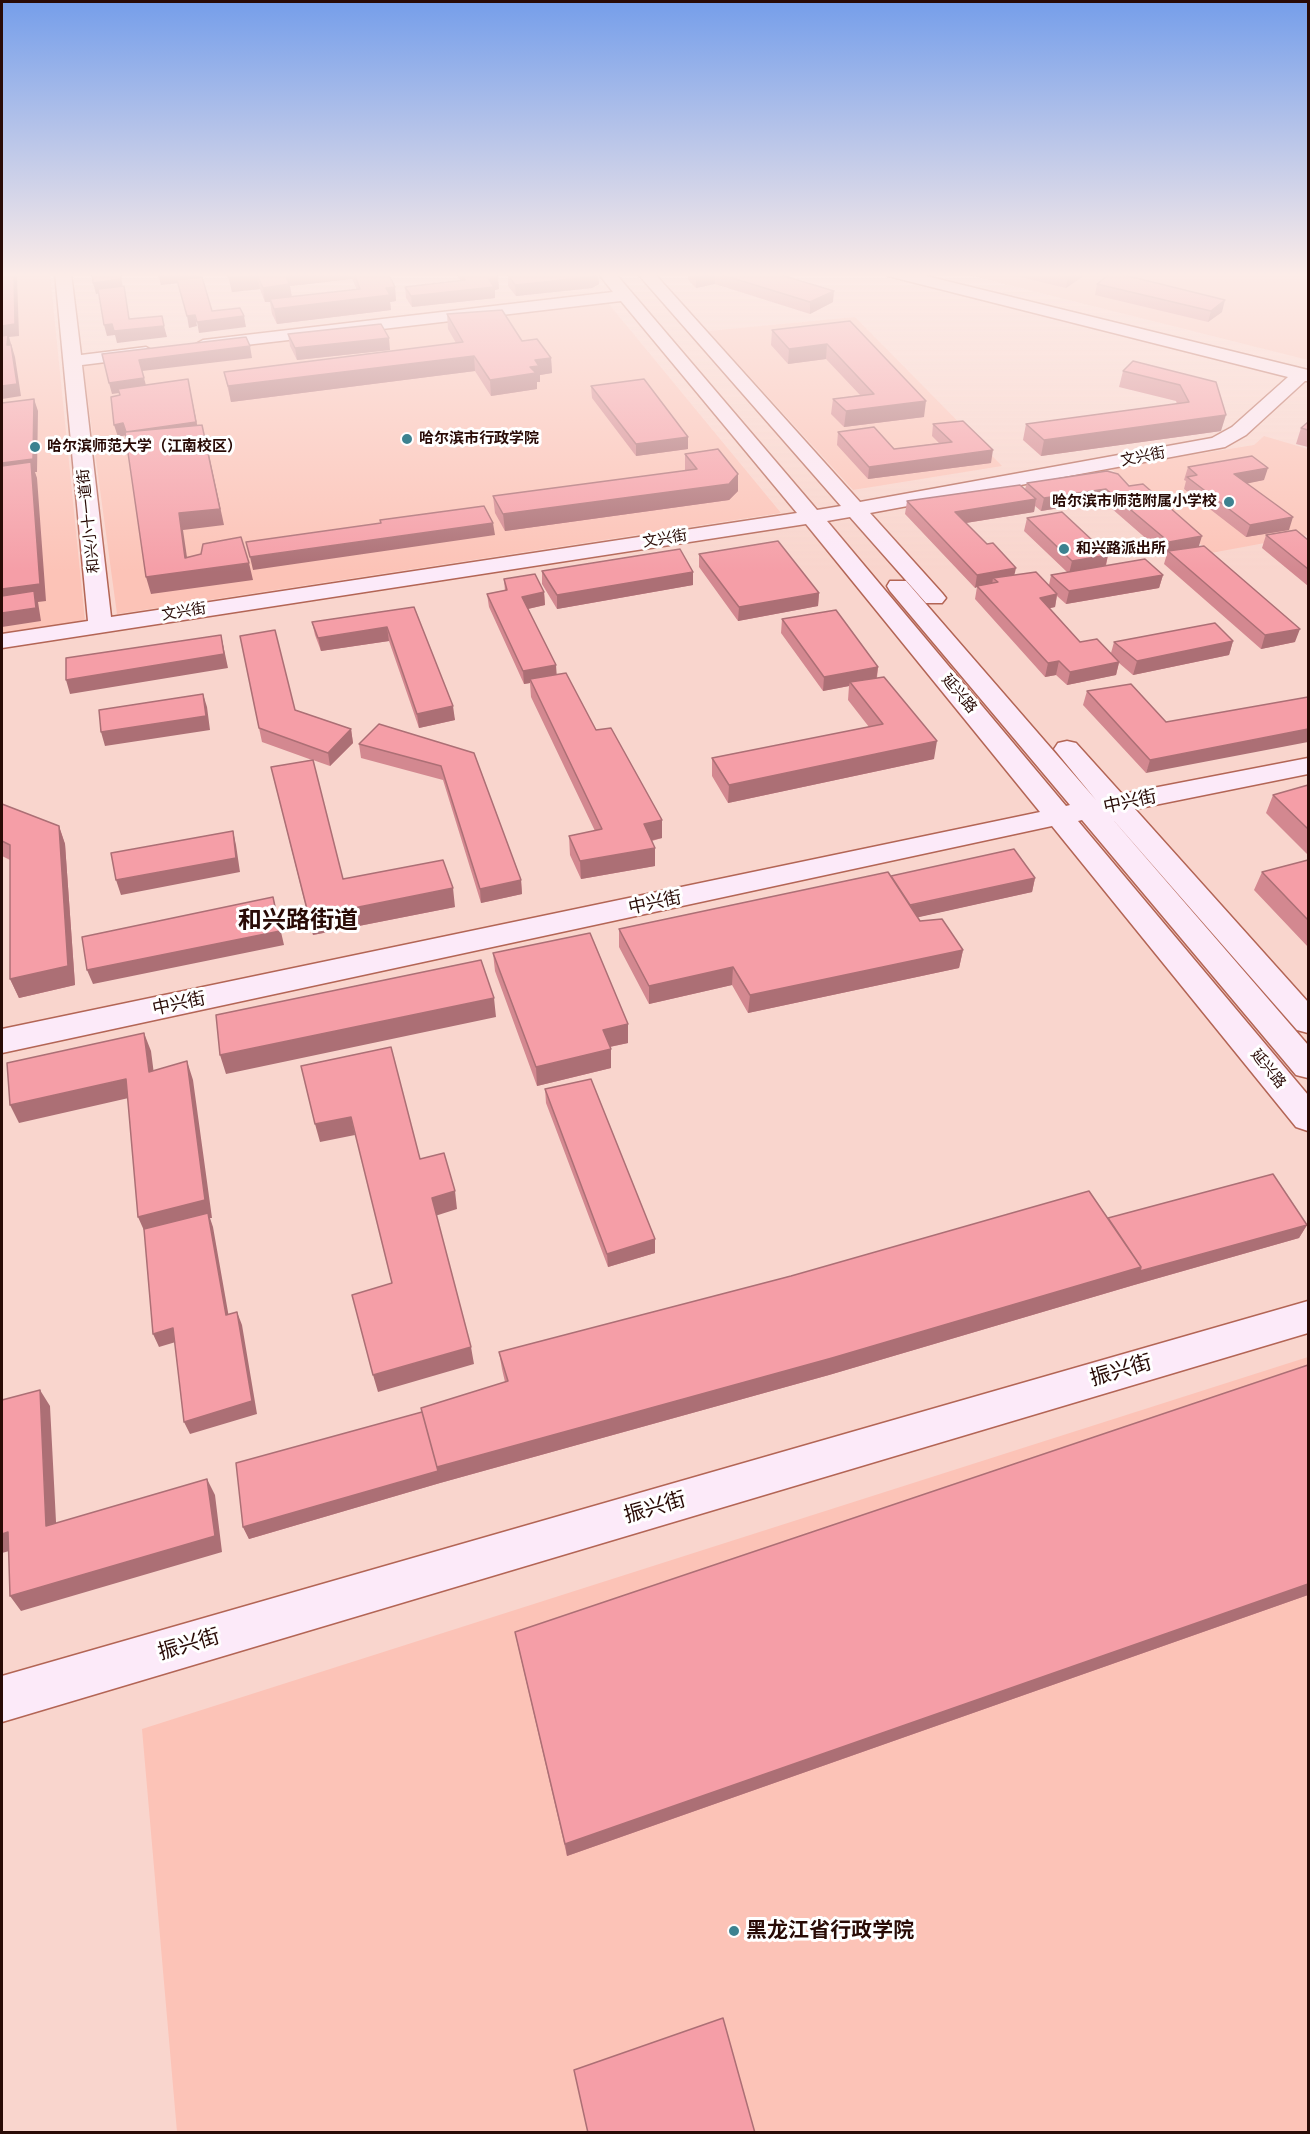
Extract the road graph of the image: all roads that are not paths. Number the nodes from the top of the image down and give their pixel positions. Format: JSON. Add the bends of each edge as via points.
{"nodes":[{"id":1,"x":73,"y":373,"type":"edge"},
{"id":2,"x":706,"y":373,"type":"edge"},
{"id":3,"x":724,"y":373,"type":"edge"},
{"id":4,"x":1306,"y":374,"type":"edge"},
{"id":5,"x":835,"y":513,"type":"junction"},
{"id":6,"x":100,"y":625,"type":"junction"},
{"id":7,"x":2,"y":641,"type":"edge"},
{"id":8,"x":1308,"y":766,"type":"edge"},
{"id":9,"x":1103,"y":807,"type":"junction"},
{"id":10,"x":1062,"y":817,"type":"junction"},
{"id":11,"x":1308,"y":1022,"type":"edge"},
{"id":12,"x":2,"y":1041,"type":"edge"},
{"id":13,"x":1308,"y":1066,"type":"edge"},
{"id":14,"x":1308,"y":1118,"type":"edge"},
{"id":15,"x":1308,"y":1317,"type":"edge"},
{"id":16,"x":2,"y":1699,"type":"edge"}],
"edges":[{"from":1,"to":6,"type":"street","name":"和兴小十一道街"},
{"from":2,"to":5,"type":"street","name":"延兴路"},
{"from":3,"to":5,"type":"street","name":"延兴路"},
{"from":4,"to":5,"type":"street","name":"文兴街","via":[[1239,431],[1218,443]]},
{"from":5,"to":6,"type":"street","name":"文兴街"},
{"from":5,"to":9,"type":"street"},
{"from":5,"to":10,"type":"street","name":"延兴路"},
{"from":6,"to":7,"type":"street","name":"文兴街"},
{"from":8,"to":9,"type":"street","name":"中兴街"},
{"from":9,"to":10,"type":"street","name":"中兴街"},
{"from":9,"to":11,"type":"street"},
{"from":9,"to":13,"type":"street"},
{"from":10,"to":12,"type":"street","name":"中兴街"},
{"from":10,"to":14,"type":"street","name":"延兴路"},
{"from":15,"to":16,"type":"street","name":"振兴街"}]}
